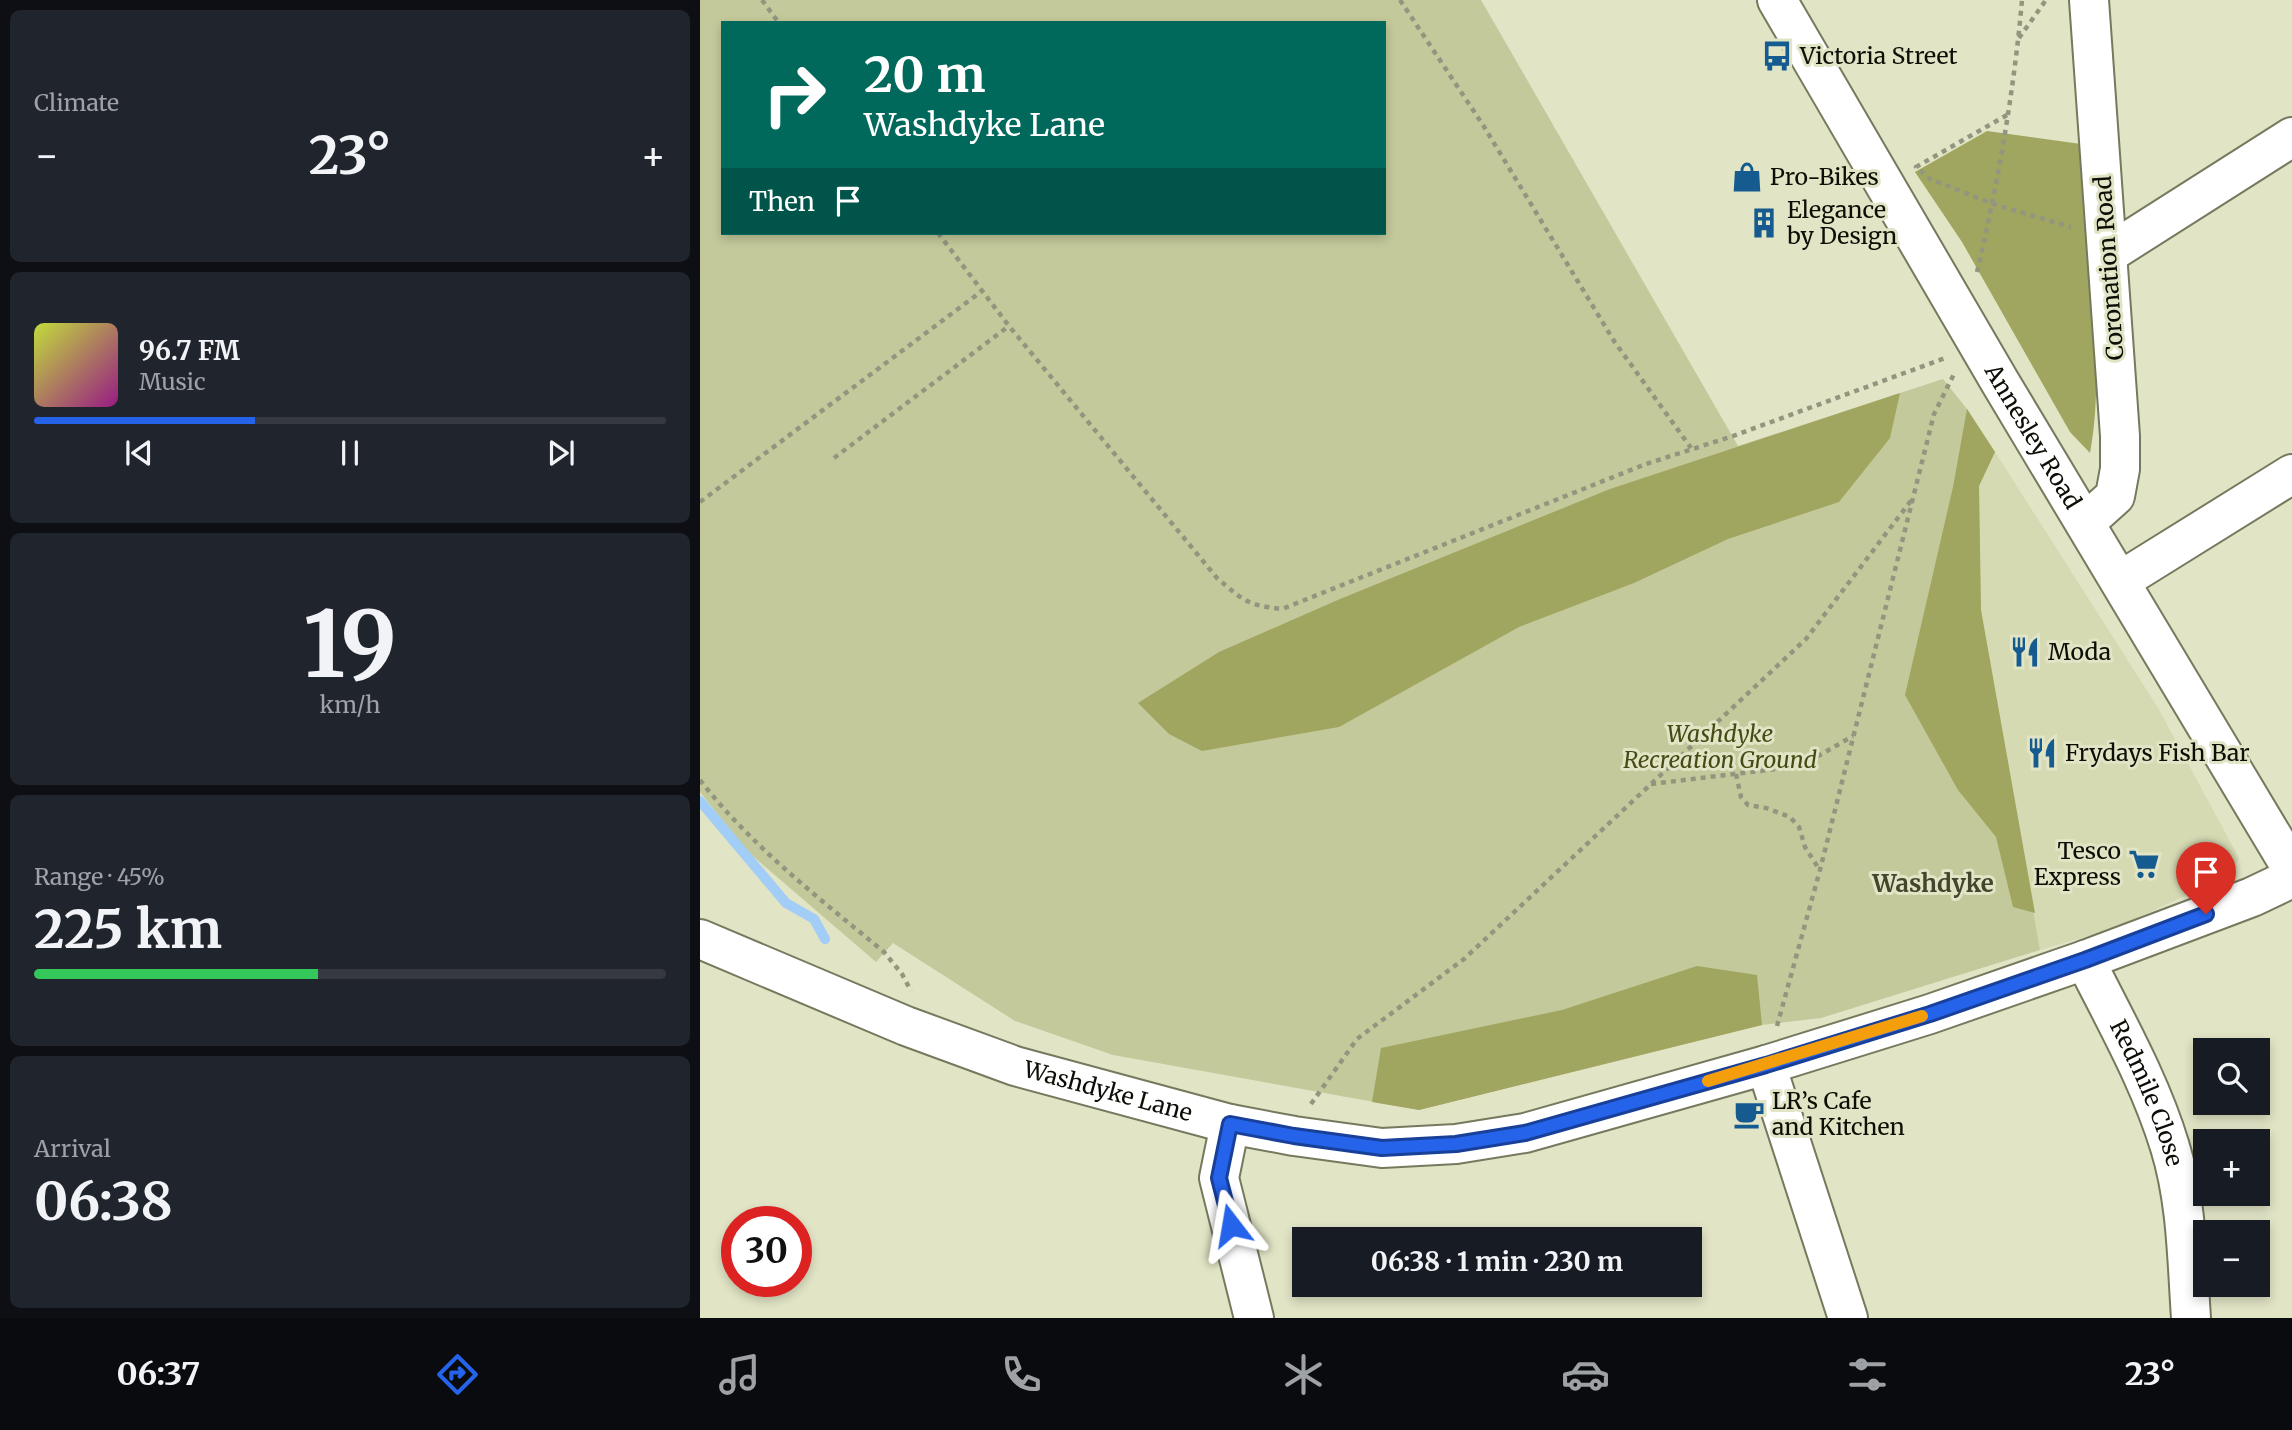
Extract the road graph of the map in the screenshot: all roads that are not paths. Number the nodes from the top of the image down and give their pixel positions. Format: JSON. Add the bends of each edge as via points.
{"nodes":[{"id":1,"x":1777,"y":0,"type":"edge"},
{"id":2,"x":2089,"y":0,"type":"edge"},
{"id":3,"x":2292,"y":138,"type":"edge"},
{"id":4,"x":2107,"y":243,"type":"junction"},
{"id":5,"x":2292,"y":474,"type":"edge"},
{"id":6,"x":2085,"y":523,"type":"junction"},
{"id":7,"x":2120,"y":581,"type":"junction"},
{"id":8,"x":2289,"y":861,"type":"edge"},
{"id":9,"x":700,"y":939,"type":"edge"},
{"id":10,"x":2085,"y":960,"type":"junction"},
{"id":11,"x":1766,"y":1065,"type":"junction"},
{"id":12,"x":1230,"y":1124,"type":"junction"},
{"id":13,"x":1254,"y":1318,"type":"edge"},
{"id":14,"x":1848,"y":1318,"type":"edge"},
{"id":15,"x":2191,"y":1318,"type":"edge"}],
"edges":[{"from":1,"to":6,"type":"street","name":"Annesley Road"},
{"from":2,"to":4,"type":"street","name":"Coronation Road"},
{"from":3,"to":4,"type":"street"},
{"from":4,"to":6,"type":"street","name":"Coronation Road","via":[[2120,469],[2115,496]]},
{"from":5,"to":7,"type":"street"},
{"from":6,"to":7,"type":"street","name":"Annesley Road"},
{"from":7,"to":8,"type":"street","name":"Annesley Road"},
{"from":8,"to":10,"type":"street","name":"Washdyke Lane","via":[[2252,897]]},
{"from":9,"to":12,"type":"street","name":"Washdyke Lane","via":[[906,1026],[1015,1066]]},
{"from":10,"to":11,"type":"street","name":"Washdyke Lane"},
{"from":10,"to":15,"type":"street","name":"Redmile Close","via":[[2152,1094],[2171,1149],[2182,1204]]},
{"from":11,"to":12,"type":"street","name":"Washdyke Lane","via":[[1525,1133],[1456,1144],[1382,1148]]},
{"from":11,"to":14,"type":"street"},
{"from":12,"to":13,"type":"street","via":[[1219,1178]]}]}
